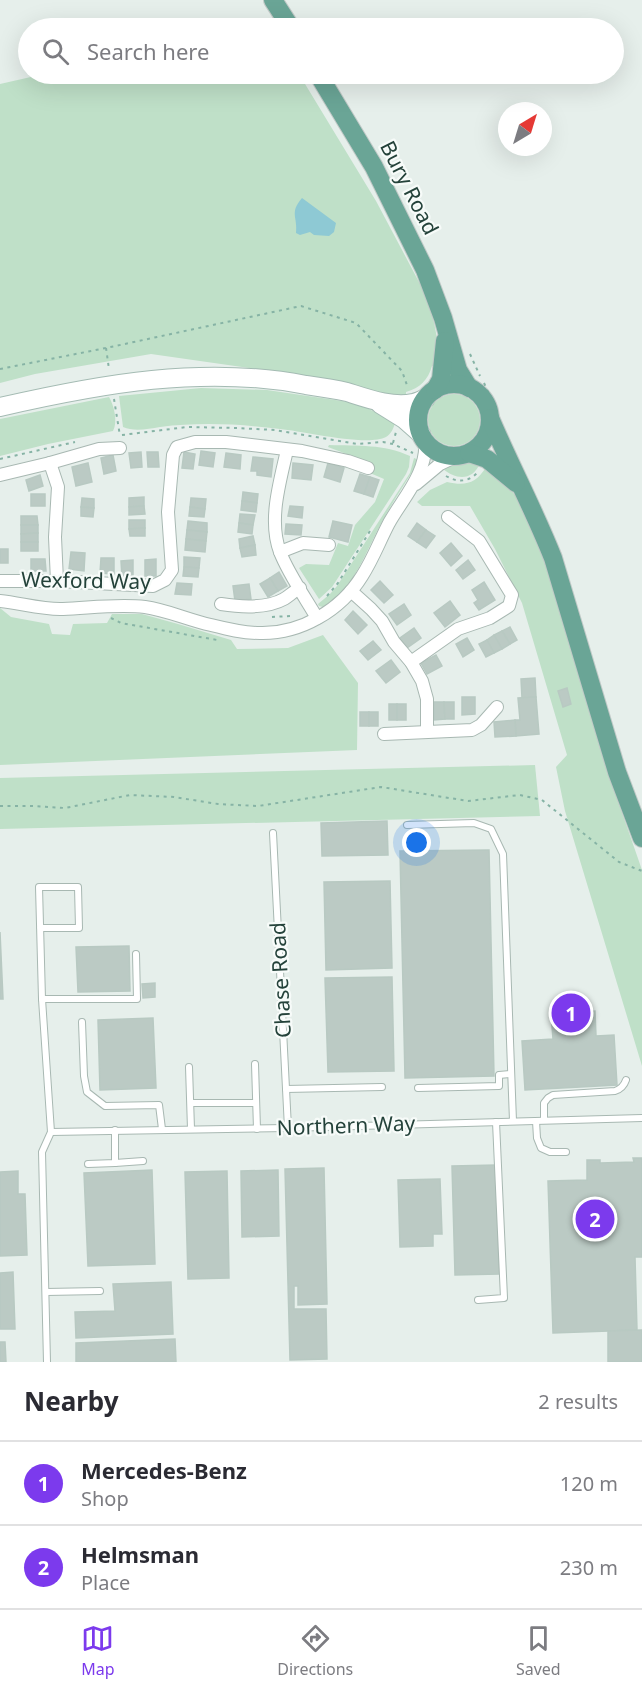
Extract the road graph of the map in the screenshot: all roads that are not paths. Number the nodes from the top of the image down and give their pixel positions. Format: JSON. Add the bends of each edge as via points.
{"nodes":[{"id":1,"x":273,"y":0,"type":"edge"},
{"id":2,"x":285,"y":18,"type":"edge"},
{"id":3,"x":324,"y":84,"type":"edge"},
{"id":4,"x":446,"y":330,"type":"junction"},
{"id":5,"x":469,"y":388,"type":"junction"},
{"id":6,"x":424,"y":394,"type":"junction"},
{"id":7,"x":376,"y":401,"type":"junction"},
{"id":8,"x":0,"y":407,"type":"edge"},
{"id":9,"x":490,"y":418,"type":"junction"},
{"id":10,"x":419,"y":443,"type":"junction"},
{"id":11,"x":120,"y":448,"type":"dead end"},
{"id":12,"x":287,"y":450,"type":"junction"},
{"id":13,"x":463,"y":455,"type":"junction"},
{"id":14,"x":50,"y":463,"type":"junction"},
{"id":15,"x":368,"y":468,"type":"dead end"},
{"id":16,"x":0,"y":475,"type":"edge"},
{"id":17,"x":520,"y":486,"type":"junction"},
{"id":18,"x":409,"y":491,"type":"junction"},
{"id":19,"x":448,"y":517,"type":"dead end"},
{"id":20,"x":329,"y":545,"type":"dead end"},
{"id":21,"x":280,"y":552,"type":"junction"},
{"id":22,"x":0,"y":581,"type":"edge"},
{"id":23,"x":57,"y":581,"type":"junction"},
{"id":24,"x":300,"y":588,"type":"junction"},
{"id":25,"x":351,"y":591,"type":"junction"},
{"id":26,"x":0,"y":601,"type":"edge"},
{"id":27,"x":221,"y":604,"type":"dead end"},
{"id":28,"x":317,"y":618,"type":"junction"},
{"id":29,"x":411,"y":662,"type":"junction"},
{"id":30,"x":497,"y":706,"type":"dead end"},
{"id":31,"x":427,"y":731,"type":"junction"},
{"id":32,"x":384,"y":734,"type":"dead end"},
{"id":33,"x":407,"y":825,"type":"dead end"},
{"id":34,"x":273,"y":833,"type":"dead end"},
{"id":35,"x":642,"y":838,"type":"edge"},
{"id":36,"x":40,"y":928,"type":"junction"},
{"id":37,"x":135,"y":954,"type":"dead end"},
{"id":38,"x":42,"y":999,"type":"junction"},
{"id":39,"x":82,"y":1022,"type":"dead end"},
{"id":40,"x":255,"y":1064,"type":"dead end"},
{"id":41,"x":189,"y":1067,"type":"dead end"},
{"id":42,"x":511,"y":1074,"type":"junction"},
{"id":43,"x":626,"y":1080,"type":"dead end"},
{"id":44,"x":382,"y":1088,"type":"dead end"},
{"id":45,"x":418,"y":1088,"type":"dead end"},
{"id":46,"x":286,"y":1089,"type":"junction"},
{"id":47,"x":191,"y":1103,"type":"junction"},
{"id":48,"x":256,"y":1103,"type":"junction"},
{"id":49,"x":642,"y":1118,"type":"edge"},
{"id":50,"x":536,"y":1120,"type":"junction"},
{"id":51,"x":544,"y":1120,"type":"junction"},
{"id":52,"x":513,"y":1121,"type":"junction"},
{"id":53,"x":496,"y":1122,"type":"junction"},
{"id":54,"x":288,"y":1128,"type":"junction"},
{"id":55,"x":191,"y":1129,"type":"junction"},
{"id":56,"x":257,"y":1129,"type":"junction"},
{"id":57,"x":115,"y":1130,"type":"junction"},
{"id":58,"x":162,"y":1130,"type":"junction"},
{"id":59,"x":51,"y":1132,"type":"junction"},
{"id":60,"x":566,"y":1152,"type":"dead end"},
{"id":61,"x":143,"y":1161,"type":"dead end"},
{"id":62,"x":115,"y":1163,"type":"junction"},
{"id":63,"x":88,"y":1164,"type":"dead end"},
{"id":64,"x":100,"y":1291,"type":"dead end"},
{"id":65,"x":46,"y":1292,"type":"junction"},
{"id":66,"x":478,"y":1300,"type":"dead end"},
{"id":67,"x":47,"y":1362,"type":"edge"}],
"edges":[{"from":1,"to":2,"type":"main road"},
{"from":3,"to":4,"type":"main road","name":"Bury Road","via":[[379,177],[425,270]]},
{"from":4,"to":5,"type":"main road","name":"Bury Road","via":[[458,370]]},
{"from":4,"to":6,"type":"main road","name":"Bury Road","via":[[441,379]]},
{"from":5,"to":6,"type":"main road","via":[[446,385]]},
{"from":5,"to":9,"type":"main road","via":[[483,400]]},
{"from":6,"to":7,"type":"main road","via":[[413,403]]},
{"from":6,"to":10,"type":"main road","via":[[418,416]]},
{"from":7,"to":8,"type":"main road","via":[[295,382],[222,376],[112,384]]},
{"from":7,"to":10,"type":"main road","via":[[404,419]]},
{"from":9,"to":13,"type":"main road","via":[[485,438]]},
{"from":9,"to":17,"type":"main road"},
{"from":10,"to":13,"type":"main road","via":[[444,455]]},
{"from":10,"to":18,"type":"street","via":[[426,451]]},
{"from":11,"to":14,"type":"street","via":[[99,449]]},
{"from":12,"to":15,"type":"street","name":"Wexford Way"},
{"from":12,"to":21,"type":"street","via":[[275,526]]},
{"from":12,"to":23,"type":"street","name":"Wexford Way","via":[[226,442],[195,442],[177,447],[168,512],[172,570],[165,580],[153,586]]},
{"from":13,"to":17,"type":"main road","via":[[486,459]]},
{"from":13,"to":18,"type":"street","via":[[440,464]]},
{"from":14,"to":16,"type":"street"},
{"from":14,"to":23,"type":"street","via":[[58,487]]},
{"from":17,"to":35,"type":"main road","via":[[553,558],[617,772]]},
{"from":18,"to":25,"type":"street"},
{"from":19,"to":29,"type":"street","via":[[479,541],[512,595],[509,606],[490,618],[458,629]]},
{"from":20,"to":21,"type":"street","via":[[303,543]]},
{"from":21,"to":24,"type":"street"},
{"from":22,"to":23,"type":"street","name":"Wexford Way"},
{"from":24,"to":27,"type":"street","via":[[282,600],[266,604]]},
{"from":24,"to":28,"type":"street"},
{"from":25,"to":28,"type":"street"},
{"from":25,"to":29,"type":"street","via":[[371,609]]},
{"from":26,"to":28,"type":"street","via":[[61,609],[146,607],[224,628],[261,633],[282,631]]},
{"from":29,"to":31,"type":"street","via":[[427,699]]},
{"from":30,"to":31,"type":"street","via":[[472,730]]},
{"from":31,"to":32,"type":"street"},
{"from":33,"to":42,"type":"lane","via":[[474,823],[491,829],[503,854]]},
{"from":34,"to":46,"type":"lane","name":"Chase Road"},
{"from":36,"to":36,"type":"lane","via":[[39,887],[78,887],[79,928]]},
{"from":36,"to":38,"type":"lane"},
{"from":37,"to":38,"type":"lane","via":[[136,999]]},
{"from":38,"to":59,"type":"lane"},
{"from":39,"to":58,"type":"lane","via":[[87,1092],[105,1106],[159,1105]]},
{"from":40,"to":48,"type":"lane"},
{"from":41,"to":47,"type":"lane"},
{"from":42,"to":45,"type":"lane","via":[[499,1075],[499,1086]]},
{"from":42,"to":52,"type":"lane"},
{"from":43,"to":51,"type":"lane","via":[[620,1090],[553,1095],[544,1103]]},
{"from":44,"to":46,"type":"lane"},
{"from":46,"to":54,"type":"lane","name":"Chase Road"},
{"from":47,"to":48,"type":"lane"},
{"from":47,"to":55,"type":"lane"},
{"from":48,"to":56,"type":"lane"},
{"from":49,"to":51,"type":"lane","name":"Northern Way"},
{"from":50,"to":51,"type":"lane","name":"Northern Way"},
{"from":50,"to":52,"type":"lane","name":"Northern Way"},
{"from":50,"to":60,"type":"lane","via":[[541,1148]]},
{"from":52,"to":53,"type":"lane","name":"Northern Way"},
{"from":53,"to":54,"type":"lane","name":"Northern Way"},
{"from":53,"to":66,"type":"lane","via":[[504,1298]]},
{"from":54,"to":56,"type":"lane","name":"Northern Way"},
{"from":55,"to":56,"type":"lane","name":"Northern Way"},
{"from":55,"to":58,"type":"lane","name":"Northern Way"},
{"from":57,"to":58,"type":"lane","name":"Northern Way"},
{"from":57,"to":59,"type":"lane","name":"Northern Way"},
{"from":57,"to":62,"type":"lane"},
{"from":59,"to":65,"type":"lane","via":[[42,1152]]},
{"from":61,"to":62,"type":"lane"},
{"from":62,"to":63,"type":"lane"},
{"from":64,"to":65,"type":"lane"},
{"from":65,"to":67,"type":"lane"}]}
